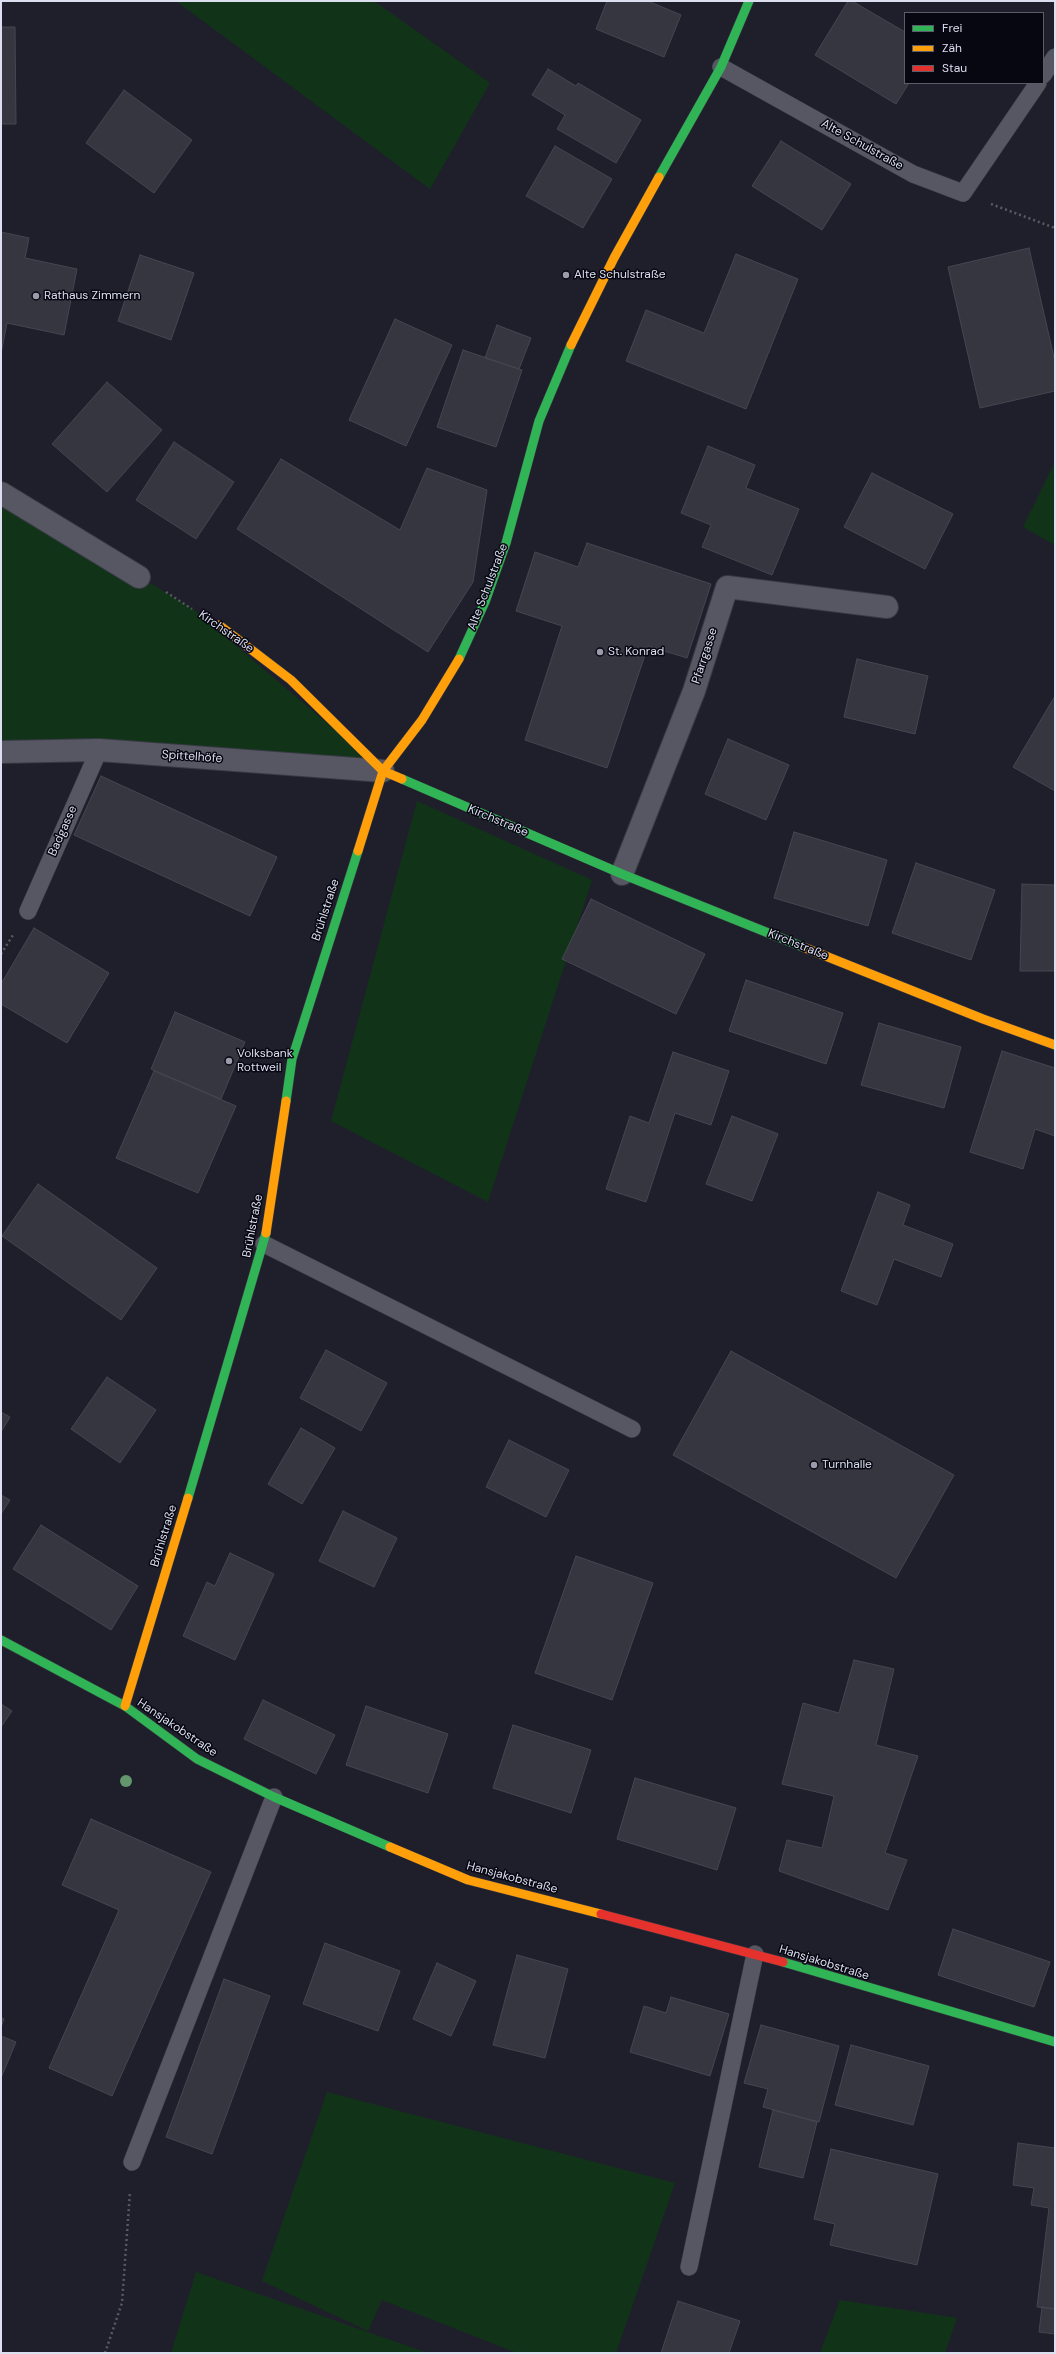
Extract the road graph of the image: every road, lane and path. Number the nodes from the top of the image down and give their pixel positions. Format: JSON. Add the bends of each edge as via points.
{"nodes":[{"id":1,"x":749,"y":1,"type":"edge"},
{"id":2,"x":1055,"y":57,"type":"edge"},
{"id":3,"x":721,"y":67,"type":"junction"},
{"id":4,"x":1044,"y":74,"type":"edge"},
{"id":5,"x":1037,"y":84,"type":"edge"},
{"id":6,"x":963,"y":193,"type":"junction"},
{"id":7,"x":1055,"y":228,"type":"edge"},
{"id":8,"x":1,"y":493,"type":"edge"},
{"id":9,"x":139,"y":577,"type":"joint"},
{"id":10,"x":887,"y":607,"type":"dead end"},
{"id":11,"x":219,"y":625,"type":"joint"},
{"id":12,"x":99,"y":750,"type":"junction"},
{"id":13,"x":1,"y":752,"type":"edge"},
{"id":14,"x":383,"y":771,"type":"junction"},
{"id":15,"x":622,"y":874,"type":"junction"},
{"id":16,"x":28,"y":911,"type":"dead end"},
{"id":17,"x":1055,"y":1045,"type":"edge"},
{"id":18,"x":264,"y":1244,"type":"junction"},
{"id":19,"x":632,"y":1429,"type":"dead end"},
{"id":20,"x":1,"y":1640,"type":"edge"},
{"id":21,"x":125,"y":1706,"type":"junction"},
{"id":22,"x":274,"y":1797,"type":"junction"},
{"id":23,"x":755,"y":1954,"type":"junction"},
{"id":24,"x":1055,"y":2042,"type":"edge"},
{"id":25,"x":132,"y":2162,"type":"joint"},
{"id":26,"x":689,"y":2267,"type":"dead end"},
{"id":27,"x":105,"y":2353,"type":"edge"}],
"edges":[{"from":1,"to":3,"type":"street","name":"Alte Schulstraße"},
{"from":2,"to":4,"type":"lane"},
{"from":3,"to":6,"type":"lane","name":"Alte Schulstraße","via":[[913,174]]},
{"from":3,"to":14,"type":"street","name":"Alte Schulstraße","via":[[614,258],[577,331],[539,421],[506,543],[487,595],[456,663],[422,720]]},
{"from":5,"to":6,"type":"lane"},
{"from":6,"to":7,"type":"path"},
{"from":8,"to":9,"type":"street"},
{"from":9,"to":11,"type":"path","name":"Kirchstraße"},
{"from":10,"to":15,"type":"street","name":"Pfarrgasse","via":[[727,587],[694,691]]},
{"from":11,"to":14,"type":"street","name":"Kirchstraße","via":[[291,680]]},
{"from":12,"to":13,"type":"street","name":"Spittelhöfe"},
{"from":12,"to":14,"type":"street","name":"Spittelhöfe"},
{"from":12,"to":16,"type":"lane","name":"Badgasse"},
{"from":14,"to":15,"type":"street","name":"Kirchstraße"},
{"from":14,"to":18,"type":"street","name":"Brühlstraße","via":[[292,1059]]},
{"from":15,"to":17,"type":"street","name":"Kirchstraße","via":[[983,1019]]},
{"from":18,"to":19,"type":"lane"},
{"from":18,"to":21,"type":"street","name":"Brühlstraße"},
{"from":20,"to":21,"type":"street","name":"Hansjakobstraße"},
{"from":21,"to":22,"type":"street","name":"Hansjakobstraße","via":[[197,1758]]},
{"from":22,"to":23,"type":"street","name":"Hansjakobstraße","via":[[468,1880]]},
{"from":22,"to":25,"type":"lane"},
{"from":23,"to":24,"type":"street","name":"Hansjakobstraße"},
{"from":23,"to":26,"type":"lane"},
{"from":25,"to":27,"type":"path","via":[[122,2303]]}]}
